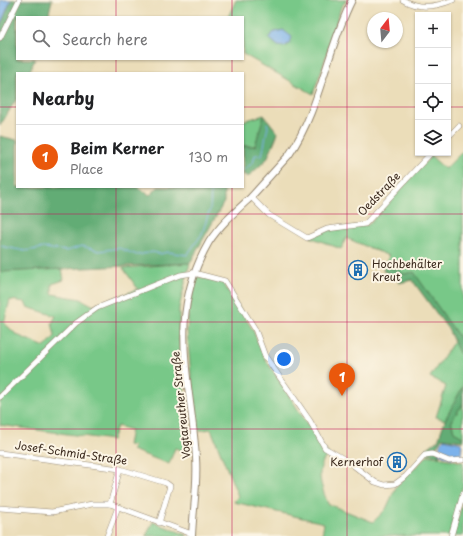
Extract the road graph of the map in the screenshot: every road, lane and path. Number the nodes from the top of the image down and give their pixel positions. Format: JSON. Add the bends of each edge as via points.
{"nodes":[{"id":1,"x":19,"y":0,"type":"edge"},
{"id":2,"x":352,"y":0,"type":"edge"},
{"id":3,"x":403,"y":0,"type":"edge"},
{"id":4,"x":452,"y":0,"type":"edge"},
{"id":5,"x":0,"y":38,"type":"edge"},
{"id":6,"x":459,"y":126,"type":"dead end"},
{"id":7,"x":451,"y":134,"type":"edge"},
{"id":8,"x":428,"y":156,"type":"edge"},
{"id":9,"x":250,"y":197,"type":"junction"},
{"id":10,"x":194,"y":273,"type":"junction"},
{"id":11,"x":0,"y":397,"type":"edge"},
{"id":12,"x":0,"y":453,"type":"edge"},
{"id":13,"x":463,"y":460,"type":"edge"},
{"id":14,"x":120,"y":469,"type":"junction"},
{"id":15,"x":463,"y":494,"type":"edge"},
{"id":16,"x":110,"y":504,"type":"junction"},
{"id":17,"x":118,"y":507,"type":"junction"},
{"id":18,"x":0,"y":508,"type":"edge"},
{"id":19,"x":158,"y":523,"type":"junction"},
{"id":20,"x":108,"y":534,"type":"edge"},
{"id":21,"x":192,"y":535,"type":"edge"},
{"id":22,"x":114,"y":536,"type":"edge"},
{"id":23,"x":451,"y":536,"type":"edge"}],
"edges":[{"from":1,"to":5,"type":"street"},
{"from":2,"to":9,"type":"main road","name":"Vogtareuther Straße","via":[[340,24],[329,64],[297,143],[289,156]]},
{"from":3,"to":4,"type":"street","via":[[420,7],[441,5]]},
{"from":6,"to":7,"type":"street"},
{"from":8,"to":9,"type":"street","name":"Oedstraße","via":[[365,224],[327,228],[307,238],[269,215]]},
{"from":9,"to":10,"type":"main road","name":"Vogtareuther Straße","via":[[216,233]]},
{"from":10,"to":11,"type":"street","via":[[180,274],[90,312]]},
{"from":10,"to":13,"type":"street","via":[[225,281],[255,330],[265,356],[310,421],[325,448],[375,482],[384,485],[395,484],[406,476],[425,455],[432,454],[449,461]]},
{"from":10,"to":21,"type":"main road","name":"Vogtareuther Straße","via":[[186,304],[184,330],[197,471]]},
{"from":12,"to":14,"type":"street","name":"Josef-Schmid-Straße"},
{"from":14,"to":16,"type":"street"},
{"from":14,"to":19,"type":"street","name":"Josef-Schmid-Straße","via":[[170,486]]},
{"from":15,"to":23,"type":"street"},
{"from":16,"to":17,"type":"street"},
{"from":16,"to":18,"type":"street","via":[[92,504],[52,512]]},
{"from":17,"to":19,"type":"street"},
{"from":17,"to":20,"type":"street"},
{"from":19,"to":21,"type":"street"},
{"from":20,"to":22,"type":"street"}]}
